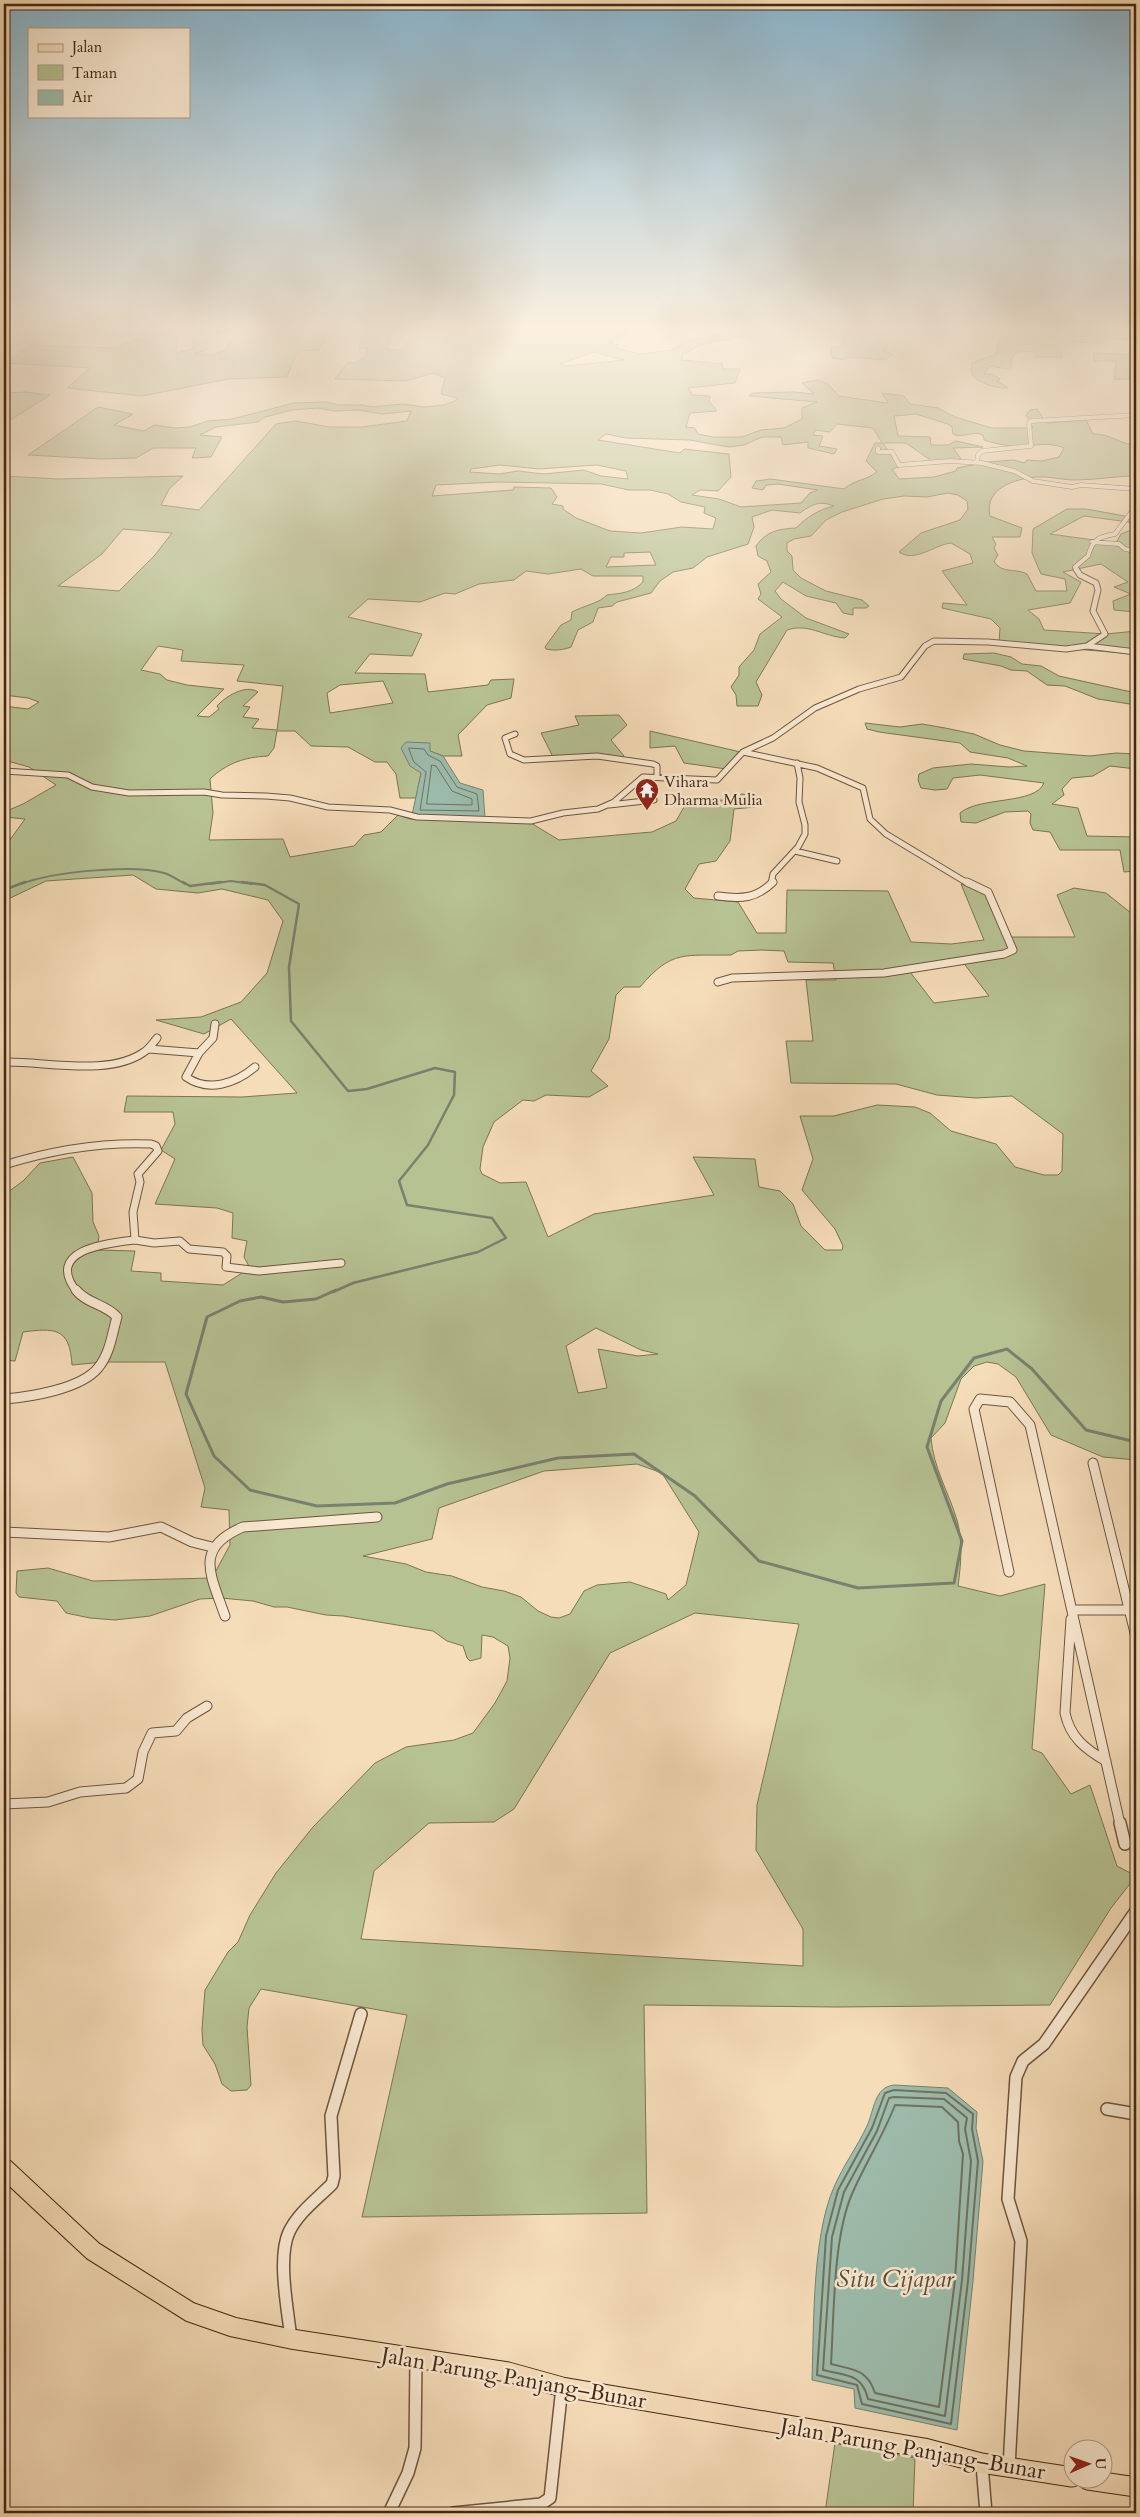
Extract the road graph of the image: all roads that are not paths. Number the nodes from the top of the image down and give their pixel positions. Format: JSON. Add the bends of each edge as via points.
{"nodes":[{"id":1,"x":1019,"y":447,"type":"edge"},
{"id":2,"x":878,"y":448,"type":"dead end"},
{"id":3,"x":977,"y":462,"type":"junction"},
{"id":4,"x":1136,"y":489,"type":"edge"},
{"id":5,"x":1136,"y":506,"type":"edge"},
{"id":6,"x":1092,"y":542,"type":"junction"},
{"id":7,"x":1136,"y":551,"type":"edge"},
{"id":8,"x":1087,"y":646,"type":"junction"},
{"id":9,"x":1136,"y":652,"type":"edge"},
{"id":10,"x":515,"y":734,"type":"dead end"},
{"id":11,"x":743,"y":752,"type":"junction"},
{"id":12,"x":797,"y":764,"type":"junction"},
{"id":13,"x":4,"y":771,"type":"edge"},
{"id":14,"x":657,"y":776,"type":"junction"},
{"id":15,"x":654,"y":800,"type":"dead end"},
{"id":16,"x":608,"y":805,"type":"junction"},
{"id":17,"x":795,"y":851,"type":"junction"},
{"id":18,"x":837,"y":861,"type":"dead end"},
{"id":19,"x":718,"y":896,"type":"dead end"},
{"id":20,"x":718,"y":982,"type":"dead end"},
{"id":21,"x":215,"y":1024,"type":"dead end"},
{"id":22,"x":157,"y":1038,"type":"dead end"},
{"id":23,"x":149,"y":1049,"type":"junction"},
{"id":24,"x":199,"y":1053,"type":"junction"},
{"id":25,"x":4,"y":1062,"type":"edge"},
{"id":26,"x":255,"y":1067,"type":"dead end"},
{"id":27,"x":4,"y":1165,"type":"edge"},
{"id":28,"x":135,"y":1240,"type":"junction"},
{"id":29,"x":342,"y":1263,"type":"dead end"},
{"id":30,"x":4,"y":1399,"type":"edge"},
{"id":31,"x":1093,"y":1463,"type":"dead end"},
{"id":32,"x":377,"y":1517,"type":"dead end"},
{"id":33,"x":4,"y":1532,"type":"edge"},
{"id":34,"x":212,"y":1546,"type":"junction"},
{"id":35,"x":1009,"y":1572,"type":"dead end"},
{"id":36,"x":1072,"y":1610,"type":"junction"},
{"id":37,"x":1133,"y":1610,"type":"edge"},
{"id":38,"x":225,"y":1616,"type":"dead end"},
{"id":39,"x":1136,"y":1637,"type":"edge"},
{"id":40,"x":207,"y":1706,"type":"dead end"},
{"id":41,"x":1106,"y":1761,"type":"junction"},
{"id":42,"x":4,"y":1804,"type":"edge"},
{"id":43,"x":1125,"y":1844,"type":"dead end"},
{"id":44,"x":1136,"y":1911,"type":"edge"},
{"id":45,"x":361,"y":2014,"type":"dead end"},
{"id":46,"x":1107,"y":2110,"type":"dead end"},
{"id":47,"x":1136,"y":2114,"type":"edge"},
{"id":48,"x":4,"y":2168,"type":"edge"},
{"id":49,"x":291,"y":2339,"type":"junction"},
{"id":50,"x":416,"y":2358,"type":"junction"},
{"id":51,"x":562,"y":2387,"type":"junction"},
{"id":52,"x":982,"y":2463,"type":"junction"},
{"id":53,"x":1009,"y":2468,"type":"junction"},
{"id":54,"x":1062,"y":2476,"type":"edge"},
{"id":55,"x":1112,"y":2484,"type":"edge"},
{"id":56,"x":1136,"y":2487,"type":"edge"},
{"id":57,"x":489,"y":2512,"type":"edge"},
{"id":58,"x":390,"y":2513,"type":"edge"},
{"id":59,"x":453,"y":2513,"type":"edge"},
{"id":60,"x":986,"y":2513,"type":"edge"}],
"edges":[{"from":1,"to":3,"type":"street","via":[[982,452]]},
{"from":2,"to":3,"type":"street","via":[[878,452],[892,452],[898,465]]},
{"from":3,"to":4,"type":"street","via":[[1019,472],[1033,481],[1072,487]]},
{"from":5,"to":6,"type":"street","via":[[1116,534],[1098,537]]},
{"from":6,"to":7,"type":"street","via":[[1119,544],[1124,549]]},
{"from":6,"to":8,"type":"street","via":[[1088,556],[1075,567],[1080,574],[1096,583],[1098,590],[1093,611],[1105,634]]},
{"from":8,"to":9,"type":"street"},
{"from":8,"to":11,"type":"street","via":[[1066,649],[934,641],[925,646],[901,676],[814,708],[774,738]]},
{"from":10,"to":14,"type":"street","via":[[505,738],[510,754],[518,758],[597,756],[652,764],[657,766]]},
{"from":11,"to":12,"type":"street"},
{"from":11,"to":14,"type":"street","via":[[717,780]]},
{"from":12,"to":17,"type":"street","via":[[799,802],[806,828]]},
{"from":12,"to":20,"type":"street","via":[[817,768],[863,788],[870,819],[886,834],[955,877],[988,892],[1013,950],[884,973],[732,978]]},
{"from":13,"to":16,"type":"street","via":[[68,775],[92,787],[129,793],[204,792],[280,797],[328,807],[390,810],[416,817],[536,821]]},
{"from":14,"to":16,"type":"street","via":[[638,779],[626,793]]},
{"from":15,"to":16,"type":"street"},
{"from":17,"to":18,"type":"street"},
{"from":17,"to":19,"type":"street","via":[[773,874],[773,882],[762,894],[738,898]]},
{"from":21,"to":24,"type":"street","via":[[213,1038]]},
{"from":22,"to":23,"type":"street"},
{"from":23,"to":24,"type":"street"},
{"from":23,"to":25,"type":"street","via":[[136,1058],[108,1064]]},
{"from":24,"to":26,"type":"street","via":[[186,1077],[203,1084],[234,1082]]},
{"from":27,"to":28,"type":"street","via":[[67,1147],[156,1146],[158,1151],[138,1174],[140,1182],[133,1212]]},
{"from":28,"to":29,"type":"street","via":[[180,1241],[189,1249],[223,1252],[227,1256],[226,1267],[232,1269],[259,1271]]},
{"from":28,"to":30,"type":"street","via":[[84,1250],[75,1256],[68,1272],[69,1280],[79,1294],[117,1317],[97,1370],[59,1387]]},
{"from":31,"to":37,"type":"street"},
{"from":32,"to":34,"type":"street","via":[[244,1527],[230,1531]]},
{"from":33,"to":34,"type":"street","via":[[109,1537],[161,1527],[192,1542]]},
{"from":34,"to":38,"type":"street","via":[[210,1574]]},
{"from":35,"to":36,"type":"street","via":[[974,1409],[980,1399],[1009,1400],[1030,1425]]},
{"from":36,"to":37,"type":"street"},
{"from":36,"to":41,"type":"street"},
{"from":36,"to":41,"type":"street","via":[[1065,1713],[1067,1728],[1089,1751]]},
{"from":37,"to":39,"type":"street"},
{"from":40,"to":42,"type":"street","via":[[188,1718],[176,1731],[152,1732],[143,1752],[138,1779],[126,1788],[80,1792],[48,1802]]},
{"from":41,"to":43,"type":"street"},
{"from":44,"to":53,"type":"street","via":[[1044,2044],[1023,2061],[1016,2077],[1008,2199],[1021,2241]]},
{"from":45,"to":49,"type":"street","via":[[331,2116],[332,2184],[293,2225],[287,2236],[285,2281]]},
{"from":46,"to":47,"type":"street"},
{"from":48,"to":49,"type":"main road","name":"Jalan Parung Panjang–Bunar","via":[[93,2251],[190,2312]]},
{"from":49,"to":50,"type":"main road","name":"Jalan Parung Panjang–Bunar"},
{"from":50,"to":51,"type":"main road","name":"Jalan Parung Panjang–Bunar","via":[[508,2372]]},
{"from":50,"to":58,"type":"street","via":[[415,2448],[409,2472]]},
{"from":51,"to":52,"type":"main road","name":"Jalan Parung Panjang–Bunar","via":[[924,2448]]},
{"from":51,"to":57,"type":"street","via":[[550,2498],[541,2504]]},
{"from":52,"to":53,"type":"main road","name":"Jalan Parung Panjang–Bunar"},
{"from":52,"to":60,"type":"street"},
{"from":53,"to":54,"type":"main road","name":"Jalan Parung Panjang–Bunar"},
{"from":55,"to":56,"type":"main road"},
{"from":57,"to":59,"type":"street"}]}
